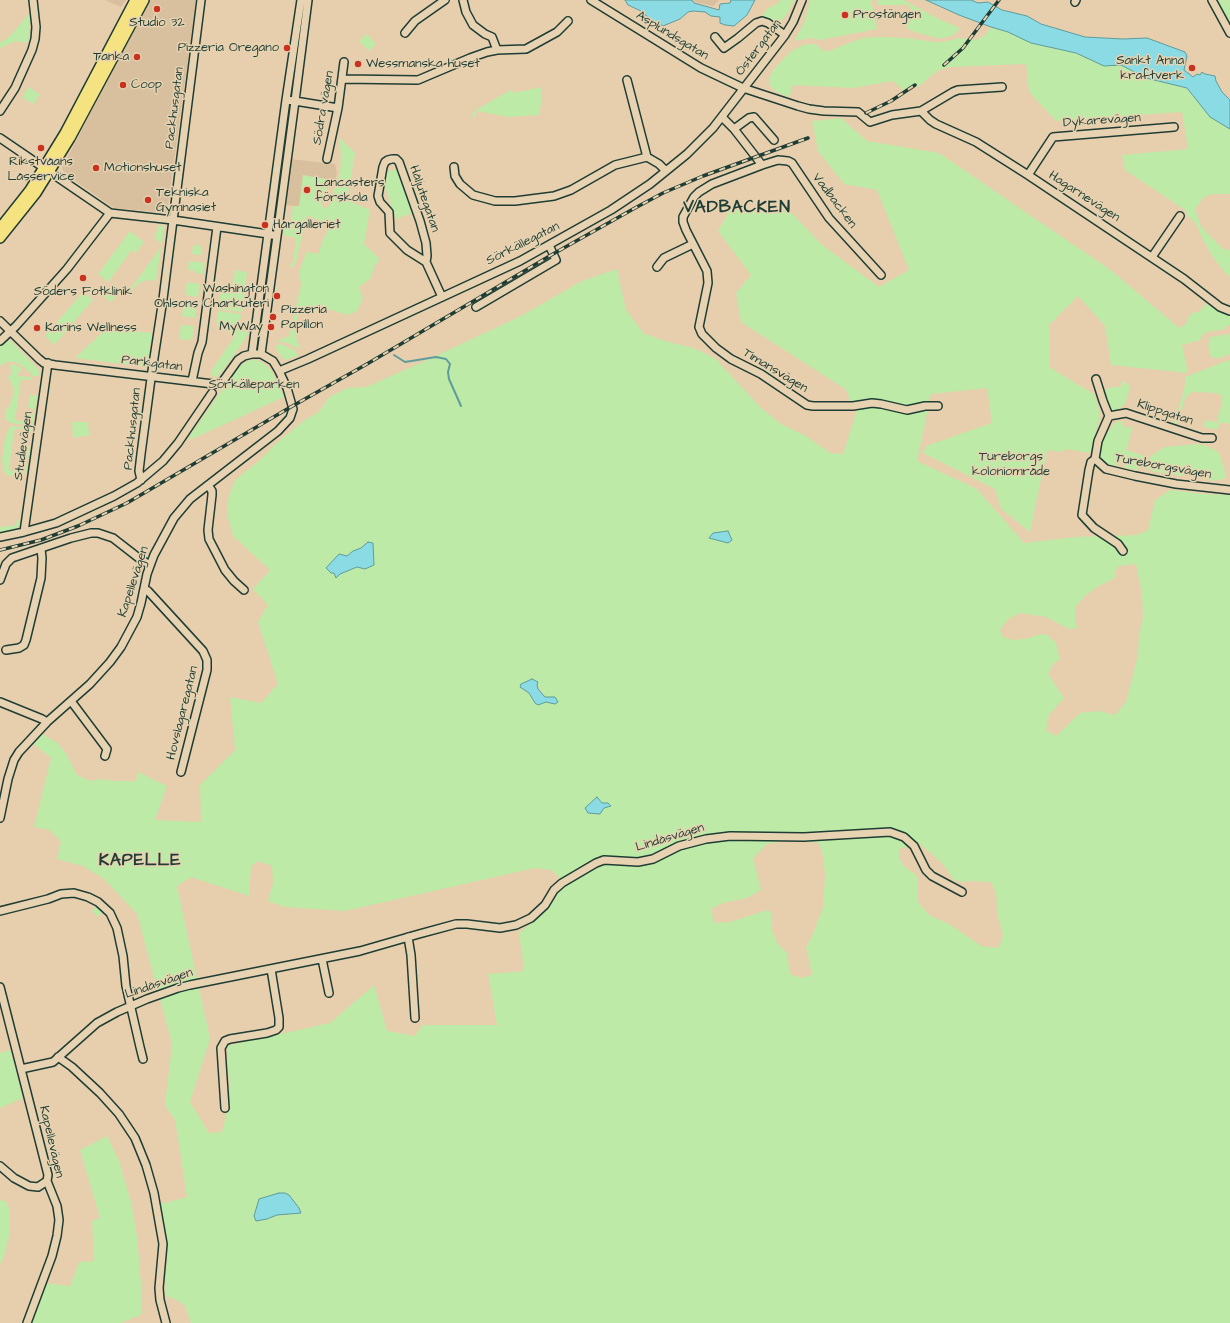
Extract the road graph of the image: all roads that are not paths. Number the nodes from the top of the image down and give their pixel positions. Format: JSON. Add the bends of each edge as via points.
{"nodes":[{"id":1,"x":33,"y":0,"type":"edge"},
{"id":2,"x":135,"y":0,"type":"edge"},
{"id":3,"x":144,"y":0,"type":"edge"},
{"id":4,"x":201,"y":0,"type":"edge"},
{"id":5,"x":300,"y":0,"type":"edge"},
{"id":6,"x":308,"y":0,"type":"edge"},
{"id":7,"x":445,"y":0,"type":"edge"},
{"id":8,"x":463,"y":0,"type":"edge"},
{"id":9,"x":591,"y":0,"type":"edge"},
{"id":10,"x":802,"y":0,"type":"edge"},
{"id":11,"x":1212,"y":0,"type":"edge"},
{"id":12,"x":568,"y":22,"type":"dead end"},
{"id":13,"x":405,"y":33,"type":"dead end"},
{"id":14,"x":1230,"y":33,"type":"edge"},
{"id":15,"x":785,"y":35,"type":"junction"},
{"id":16,"x":715,"y":37,"type":"dead end"},
{"id":17,"x":497,"y":50,"type":"junction"},
{"id":18,"x":344,"y":62,"type":"dead end"},
{"id":19,"x":342,"y":79,"type":"junction"},
{"id":20,"x":627,"y":80,"type":"dead end"},
{"id":21,"x":1002,"y":87,"type":"dead end"},
{"id":22,"x":744,"y":88,"type":"junction"},
{"id":23,"x":286,"y":100,"type":"junction"},
{"id":24,"x":295,"y":102,"type":"junction"},
{"id":25,"x":338,"y":108,"type":"junction"},
{"id":26,"x":0,"y":111,"type":"edge"},
{"id":27,"x":921,"y":111,"type":"junction"},
{"id":28,"x":722,"y":116,"type":"junction"},
{"id":29,"x":1174,"y":128,"type":"dead end"},
{"id":30,"x":734,"y":129,"type":"junction"},
{"id":31,"x":0,"y":138,"type":"edge"},
{"id":32,"x":774,"y":140,"type":"dead end"},
{"id":33,"x":647,"y":157,"type":"junction"},
{"id":34,"x":327,"y":159,"type":"dead end"},
{"id":35,"x":762,"y":165,"type":"junction"},
{"id":36,"x":454,"y":167,"type":"dead end"},
{"id":37,"x":46,"y":170,"type":"junction"},
{"id":38,"x":666,"y":172,"type":"junction"},
{"id":39,"x":1028,"y":175,"type":"junction"},
{"id":40,"x":110,"y":213,"type":"junction"},
{"id":41,"x":1180,"y":216,"type":"dead end"},
{"id":42,"x":173,"y":220,"type":"junction"},
{"id":43,"x":217,"y":227,"type":"junction"},
{"id":44,"x":0,"y":228,"type":"edge"},
{"id":45,"x":268,"y":234,"type":"junction"},
{"id":46,"x":277,"y":236,"type":"junction"},
{"id":47,"x":0,"y":238,"type":"edge"},
{"id":48,"x":693,"y":244,"type":"junction"},
{"id":49,"x":549,"y":245,"type":"junction"},
{"id":50,"x":1152,"y":257,"type":"junction"},
{"id":51,"x":426,"y":262,"type":"junction"},
{"id":52,"x":657,"y":267,"type":"dead end"},
{"id":53,"x":881,"y":275,"type":"dead end"},
{"id":54,"x":442,"y":297,"type":"junction"},
{"id":55,"x":476,"y":307,"type":"dead end"},
{"id":56,"x":1230,"y":311,"type":"edge"},
{"id":57,"x":0,"y":320,"type":"edge"},
{"id":58,"x":10,"y":331,"type":"junction"},
{"id":59,"x":0,"y":341,"type":"edge"},
{"id":60,"x":252,"y":354,"type":"junction"},
{"id":61,"x":261,"y":354,"type":"junction"},
{"id":62,"x":48,"y":364,"type":"junction"},
{"id":63,"x":279,"y":371,"type":"junction"},
{"id":64,"x":151,"y":376,"type":"junction"},
{"id":65,"x":1096,"y":379,"type":"dead end"},
{"id":66,"x":192,"y":381,"type":"junction"},
{"id":67,"x":212,"y":393,"type":"dead end"},
{"id":68,"x":938,"y":406,"type":"dead end"},
{"id":69,"x":1109,"y":416,"type":"junction"},
{"id":70,"x":1212,"y":438,"type":"dead end"},
{"id":71,"x":1095,"y":459,"type":"junction"},
{"id":72,"x":141,"y":480,"type":"junction"},
{"id":73,"x":208,"y":485,"type":"junction"},
{"id":74,"x":1230,"y":490,"type":"edge"},
{"id":75,"x":24,"y":532,"type":"junction"},
{"id":76,"x":0,"y":537,"type":"edge"},
{"id":77,"x":41,"y":549,"type":"junction"},
{"id":78,"x":1123,"y":551,"type":"dead end"},
{"id":79,"x":150,"y":565,"type":"junction"},
{"id":80,"x":0,"y":580,"type":"edge"},
{"id":81,"x":144,"y":589,"type":"junction"},
{"id":82,"x":244,"y":590,"type":"dead end"},
{"id":83,"x":6,"y":650,"type":"dead end"},
{"id":84,"x":0,"y":702,"type":"edge"},
{"id":85,"x":71,"y":702,"type":"junction"},
{"id":86,"x":47,"y":722,"type":"junction"},
{"id":87,"x":105,"y":756,"type":"dead end"},
{"id":88,"x":181,"y":772,"type":"dead end"},
{"id":89,"x":0,"y":778,"type":"edge"},
{"id":90,"x":8,"y":779,"type":"junction"},
{"id":91,"x":0,"y":818,"type":"edge"},
{"id":92,"x":962,"y":892,"type":"dead end"},
{"id":93,"x":0,"y":912,"type":"edge"},
{"id":94,"x":408,"y":937,"type":"junction"},
{"id":95,"x":322,"y":959,"type":"junction"},
{"id":96,"x":271,"y":969,"type":"junction"},
{"id":97,"x":0,"y":987,"type":"edge"},
{"id":98,"x":329,"y":993,"type":"dead end"},
{"id":99,"x":131,"y":1006,"type":"junction"},
{"id":100,"x":415,"y":1018,"type":"dead end"},
{"id":101,"x":58,"y":1057,"type":"junction"},
{"id":102,"x":143,"y":1059,"type":"dead end"},
{"id":103,"x":21,"y":1069,"type":"junction"},
{"id":104,"x":225,"y":1108,"type":"dead end"},
{"id":105,"x":0,"y":1166,"type":"edge"},
{"id":106,"x":47,"y":1182,"type":"junction"},
{"id":107,"x":27,"y":1323,"type":"edge"},
{"id":108,"x":166,"y":1323,"type":"edge"}],
"edges":[{"from":1,"to":26,"type":"street","via":[[36,27],[32,50],[15,88]]},
{"from":2,"to":37,"type":"main road"},
{"from":3,"to":37,"type":"main road","via":[[70,138]]},
{"from":4,"to":42,"type":"street","name":"Packhusgatan"},
{"from":5,"to":23,"type":"street"},
{"from":6,"to":24,"type":"street"},
{"from":7,"to":13,"type":"street","via":[[415,21]]},
{"from":8,"to":17,"type":"street","via":[[473,25],[492,37]]},
{"from":9,"to":22,"type":"street","name":"Asplundsgatan","via":[[701,68]]},
{"from":10,"to":15,"type":"street","name":"Östergatan"},
{"from":11,"to":14,"type":"street"},
{"from":12,"to":17,"type":"street","via":[[557,32],[526,50]]},
{"from":15,"to":16,"type":"street","via":[[762,21],[724,48]]},
{"from":15,"to":22,"type":"street","name":"Östergatan"},
{"from":17,"to":19,"type":"street","via":[[470,58],[418,80]]},
{"from":18,"to":19,"type":"street","name":"Södra vägen"},
{"from":19,"to":25,"type":"street","name":"Södra vägen"},
{"from":20,"to":33,"type":"street"},
{"from":21,"to":27,"type":"street","via":[[958,90]]},
{"from":22,"to":27,"type":"street","name":"Asplundsgatan","via":[[803,108],[824,112],[858,112],[870,122],[892,115]]},
{"from":22,"to":28,"type":"street","name":"Sörkällegatan"},
{"from":23,"to":24,"type":"street"},
{"from":23,"to":45,"type":"street"},
{"from":24,"to":25,"type":"street"},
{"from":24,"to":46,"type":"street"},
{"from":25,"to":34,"type":"street","name":"Södra vägen"},
{"from":27,"to":39,"type":"street","name":"Hagarnevägen","via":[[936,124],[976,142]]},
{"from":28,"to":30,"type":"street"},
{"from":28,"to":38,"type":"street","name":"Sörkällegatan","via":[[696,146]]},
{"from":29,"to":39,"type":"street","name":"Dykarevägen","via":[[1053,137]]},
{"from":30,"to":32,"type":"street","via":[[753,117]]},
{"from":30,"to":35,"type":"street"},
{"from":31,"to":37,"type":"street"},
{"from":33,"to":36,"type":"street","via":[[615,165],[571,190],[554,196],[515,201],[495,201],[474,195],[460,184],[455,176]]},
{"from":33,"to":38,"type":"street"},
{"from":35,"to":48,"type":"street","name":"Timansvägen","via":[[712,184],[694,197],[683,219]]},
{"from":35,"to":53,"type":"street","name":"Vadbacken","via":[[778,160],[792,163],[829,218]]},
{"from":37,"to":40,"type":"street"},
{"from":37,"to":44,"type":"main road"},
{"from":37,"to":47,"type":"main road","via":[[36,193]]},
{"from":38,"to":49,"type":"street","name":"Sörkällegatan","via":[[611,210]]},
{"from":39,"to":50,"type":"street","name":"Hagarnevägen"},
{"from":40,"to":42,"type":"street"},
{"from":40,"to":58,"type":"street","via":[[67,269]]},
{"from":41,"to":50,"type":"street"},
{"from":42,"to":43,"type":"street"},
{"from":42,"to":64,"type":"street","name":"Packhusgatan"},
{"from":43,"to":45,"type":"street"},
{"from":43,"to":66,"type":"street","via":[[202,342]]},
{"from":45,"to":46,"type":"street"},
{"from":45,"to":60,"type":"street"},
{"from":46,"to":61,"type":"street"},
{"from":48,"to":52,"type":"street","via":[[664,258]]},
{"from":48,"to":68,"type":"street","name":"Timansvägen","via":[[708,278],[699,327],[707,340],[731,359],[813,406],[853,406],[872,403],[907,410]]},
{"from":49,"to":54,"type":"street","name":"Sörkällegatan"},
{"from":49,"to":55,"type":"street","via":[[556,260]]},
{"from":50,"to":56,"type":"street","name":"Hagarnevägen","via":[[1220,307]]},
{"from":51,"to":51,"type":"street","name":"Håljutegatan","via":[[426,243],[414,202],[399,162],[396,159],[388,160],[383,167],[378,196],[389,212],[390,233],[407,250]]},
{"from":51,"to":54,"type":"street","name":"Håljutegatan"},
{"from":54,"to":63,"type":"street","name":"Sörkällegatan"},
{"from":57,"to":58,"type":"street","name":"Parkgatan"},
{"from":58,"to":59,"type":"street"},
{"from":58,"to":62,"type":"street","name":"Parkgatan","via":[[36,357]]},
{"from":60,"to":61,"type":"street"},
{"from":60,"to":66,"type":"street","name":"Parkgatan","via":[[238,360],[219,384]]},
{"from":61,"to":63,"type":"street","via":[[273,362]]},
{"from":62,"to":64,"type":"street","name":"Parkgatan"},
{"from":62,"to":75,"type":"street","name":"Studievägen"},
{"from":63,"to":73,"type":"street","name":"Kapellevägen","via":[[287,388],[292,414],[278,431]]},
{"from":64,"to":66,"type":"street","name":"Parkgatan"},
{"from":64,"to":72,"type":"street","name":"Packhusgatan","via":[[139,471]]},
{"from":65,"to":69,"type":"street"},
{"from":67,"to":72,"type":"street","via":[[178,443],[163,461]]},
{"from":69,"to":70,"type":"street","name":"Klippgatan","via":[[1126,414],[1202,438]]},
{"from":69,"to":71,"type":"street","via":[[1098,440]]},
{"from":71,"to":74,"type":"street","name":"Tureborgsvägen","via":[[1106,469],[1135,476]]},
{"from":71,"to":78,"type":"street","via":[[1091,462],[1089,470],[1082,515]]},
{"from":72,"to":75,"type":"street","via":[[114,496],[56,523]]},
{"from":73,"to":79,"type":"street","name":"Kapellevägen","via":[[190,499],[174,518]]},
{"from":73,"to":82,"type":"street","via":[[212,491],[209,539],[226,570]]},
{"from":75,"to":76,"type":"street"},
{"from":77,"to":79,"type":"street","via":[[71,538],[98,533],[113,538]]},
{"from":77,"to":80,"type":"street","via":[[10,559]]},
{"from":77,"to":83,"type":"street","via":[[41,578],[26,640],[19,648]]},
{"from":79,"to":81,"type":"street","name":"Kapellevägen"},
{"from":81,"to":85,"type":"street","name":"Kapellevägen","via":[[136,617],[121,647]]},
{"from":81,"to":88,"type":"street","name":"Hovslagaregatan","via":[[148,590],[203,651],[207,660],[207,670]]},
{"from":84,"to":86,"type":"street"},
{"from":85,"to":86,"type":"street","name":"Kapellevägen"},
{"from":85,"to":87,"type":"street","via":[[106,749]]},
{"from":86,"to":90,"type":"street","name":"Kapellevägen","via":[[19,752]]},
{"from":89,"to":90,"type":"street"},
{"from":90,"to":91,"type":"street","name":"Kapellevägen"},
{"from":92,"to":94,"type":"street","name":"Lindåsvägen","via":[[932,876],[926,870],[914,846],[904,837],[890,832],[804,837],[722,836],[679,846],[653,859],[638,862],[604,860],[596,863],[562,883],[554,890],[546,905],[531,918],[516,925],[500,928],[456,924]]},
{"from":93,"to":99,"type":"street","via":[[61,894],[74,893],[98,902],[110,913],[117,928]]},
{"from":94,"to":95,"type":"street","name":"Lindåsvägen"},
{"from":94,"to":100,"type":"street"},
{"from":95,"to":96,"type":"street","name":"Lindåsvägen"},
{"from":95,"to":98,"type":"street"},
{"from":96,"to":99,"type":"street","name":"Lindåsvägen","via":[[190,985]]},
{"from":96,"to":104,"type":"street","via":[[279,1027],[267,1033],[225,1041],[221,1048]]},
{"from":97,"to":103,"type":"street","name":"Kapellevägen"},
{"from":99,"to":101,"type":"street","name":"Lindåsvägen","via":[[97,1023]]},
{"from":99,"to":102,"type":"street"},
{"from":101,"to":103,"type":"street","name":"Lindåsvägen","via":[[53,1062]]},
{"from":101,"to":108,"type":"street","via":[[72,1067],[119,1114],[134,1138],[146,1165],[163,1244],[160,1300]]},
{"from":103,"to":106,"type":"street","name":"Kapellevägen","via":[[48,1175]]},
{"from":105,"to":106,"type":"street","via":[[29,1186],[38,1187]]},
{"from":106,"to":107,"type":"street","name":"Kapellevägen","via":[[57,1206],[57,1236]]}]}
